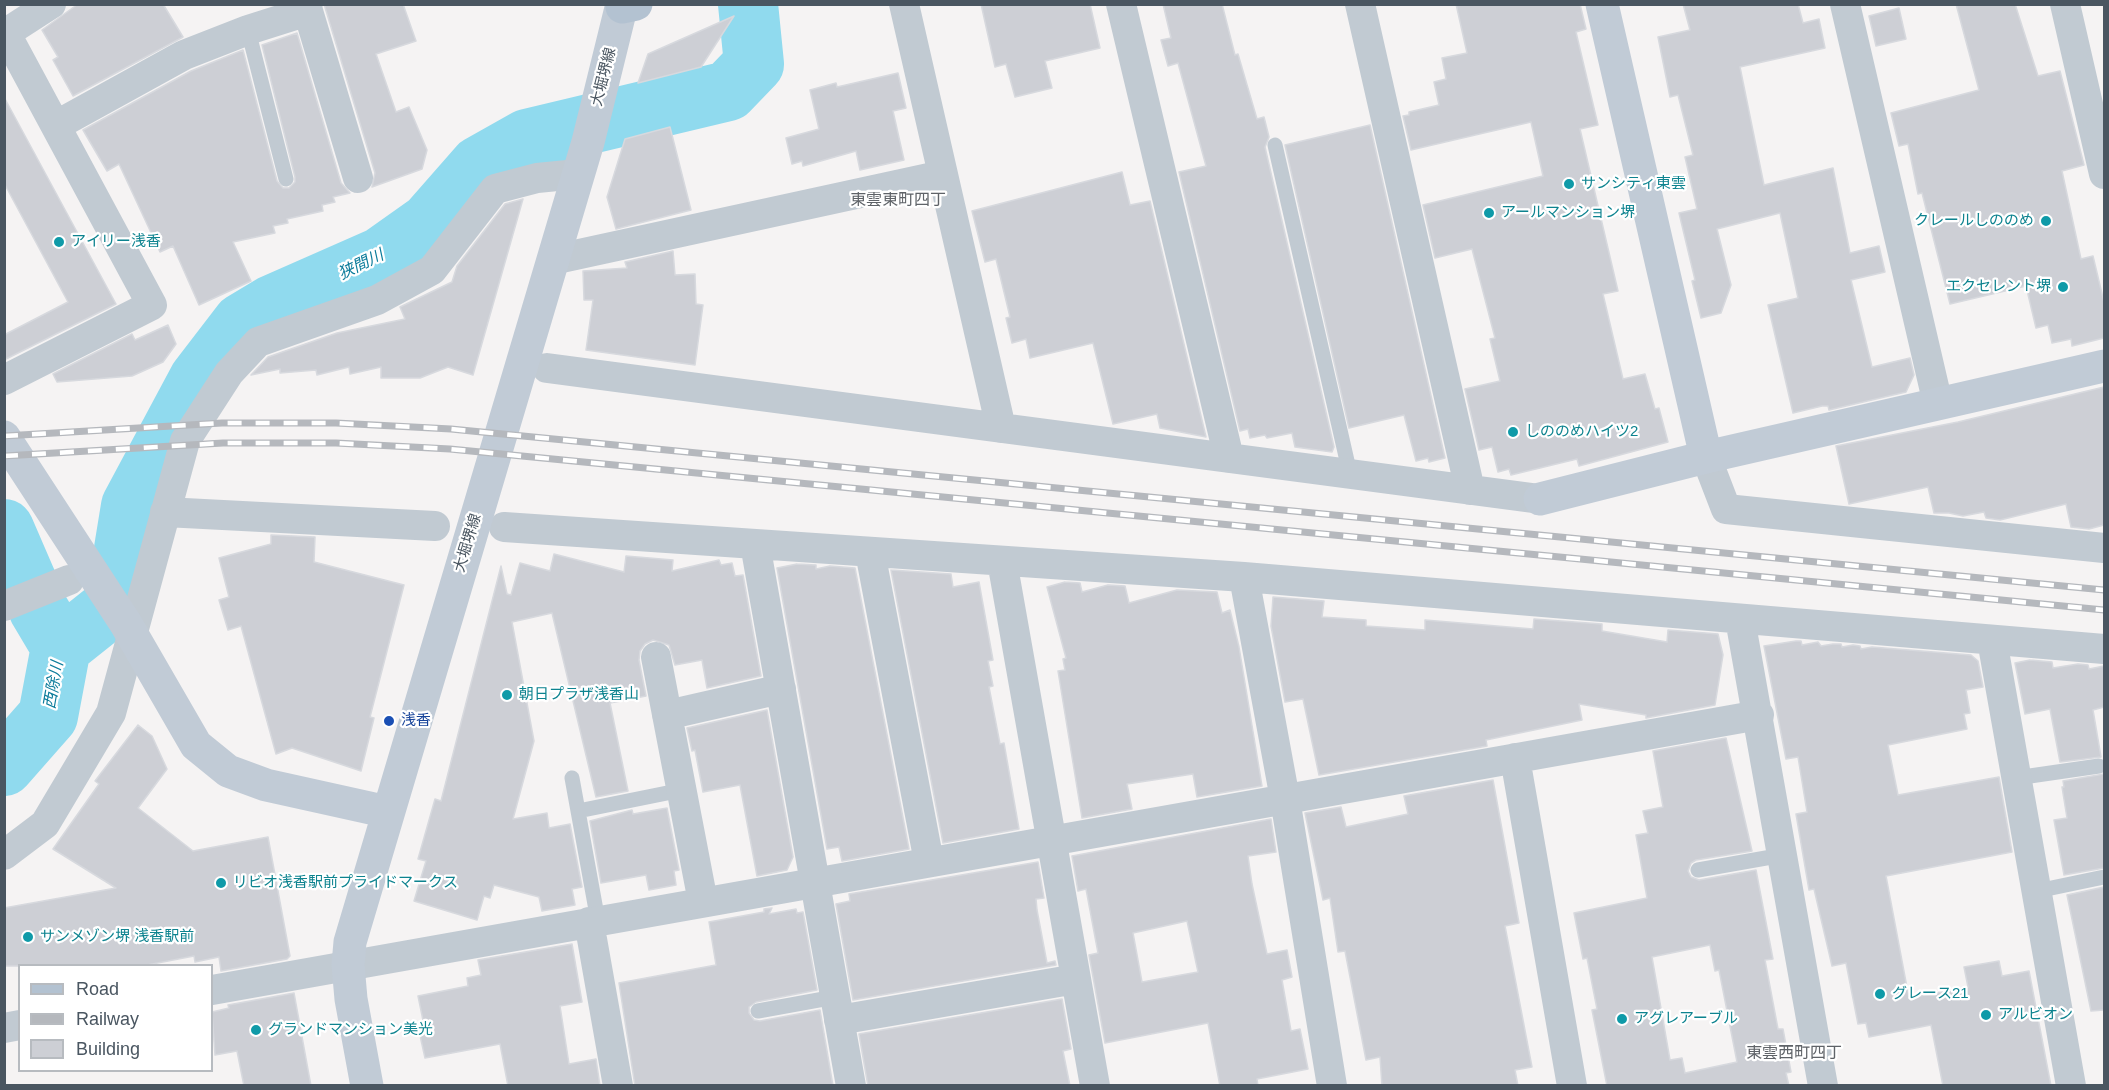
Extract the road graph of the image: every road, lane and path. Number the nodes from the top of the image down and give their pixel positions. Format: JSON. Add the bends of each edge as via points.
{"nodes":[{"id":1,"x":51,"y":4,"type":"edge"},
{"id":2,"x":904,"y":4,"type":"edge"},
{"id":3,"x":1121,"y":4,"type":"edge"},
{"id":4,"x":1360,"y":4,"type":"edge"},
{"id":5,"x":1602,"y":4,"type":"edge"},
{"id":6,"x":1845,"y":4,"type":"edge"},
{"id":7,"x":2065,"y":4,"type":"edge"},
{"id":8,"x":626,"y":5,"type":"edge"},
{"id":9,"x":307,"y":8,"type":"edge"},
{"id":10,"x":248,"y":30,"type":"junction"},
{"id":11,"x":5,"y":32,"type":"edge"},
{"id":12,"x":57,"y":125,"type":"junction"},
{"id":13,"x":1275,"y":145,"type":"dead end"},
{"id":14,"x":578,"y":174,"type":"junction"},
{"id":15,"x":2104,"y":174,"type":"edge"},
{"id":16,"x":943,"y":175,"type":"junction"},
{"id":17,"x":358,"y":178,"type":"dead end"},
{"id":18,"x":286,"y":179,"type":"dead end"},
{"id":19,"x":552,"y":260,"type":"junction"},
{"id":20,"x":2104,"y":366,"type":"edge"},
{"id":21,"x":547,"y":368,"type":"dead end"},
{"id":22,"x":4,"y":380,"type":"edge"},
{"id":23,"x":1938,"y":404,"type":"junction"},
{"id":24,"x":1001,"y":428,"type":"junction"},
{"id":25,"x":4,"y":437,"type":"edge"},
{"id":26,"x":1706,"y":457,"type":"junction"},
{"id":27,"x":1229,"y":458,"type":"junction"},
{"id":28,"x":1350,"y":474,"type":"junction"},
{"id":29,"x":1470,"y":490,"type":"junction"},
{"id":30,"x":1540,"y":499,"type":"joint"},
{"id":31,"x":165,"y":512,"type":"junction"},
{"id":32,"x":435,"y":526,"type":"dead end"},
{"id":33,"x":504,"y":527,"type":"dead end"},
{"id":34,"x":755,"y":544,"type":"junction"},
{"id":35,"x":2104,"y":548,"type":"edge"},
{"id":36,"x":870,"y":552,"type":"junction"},
{"id":37,"x":1002,"y":561,"type":"junction"},
{"id":38,"x":1244,"y":577,"type":"junction"},
{"id":39,"x":69,"y":580,"type":"dead end"},
{"id":40,"x":4,"y":606,"type":"edge"},
{"id":41,"x":1740,"y":619,"type":"junction"},
{"id":42,"x":130,"y":630,"type":"junction"},
{"id":43,"x":1992,"y":640,"type":"junction"},
{"id":44,"x":2104,"y":649,"type":"edge"},
{"id":45,"x":656,"y":657,"type":"dead end"},
{"id":46,"x":781,"y":689,"type":"junction"},
{"id":47,"x":667,"y":715,"type":"junction"},
{"id":48,"x":1759,"y":715,"type":"junction"},
{"id":49,"x":1515,"y":758,"type":"junction"},
{"id":50,"x":2099,"y":766,"type":"dead end"},
{"id":51,"x":2016,"y":777,"type":"junction"},
{"id":52,"x":572,"y":778,"type":"dead end"},
{"id":53,"x":682,"y":790,"type":"junction"},
{"id":54,"x":1285,"y":799,"type":"junction"},
{"id":55,"x":578,"y":811,"type":"junction"},
{"id":56,"x":388,"y":812,"type":"junction"},
{"id":57,"x":1052,"y":840,"type":"junction"},
{"id":58,"x":4,"y":855,"type":"edge"},
{"id":59,"x":1783,"y":855,"type":"junction"},
{"id":60,"x":929,"y":862,"type":"junction"},
{"id":61,"x":1698,"y":870,"type":"dead end"},
{"id":62,"x":2104,"y":878,"type":"edge"},
{"id":63,"x":815,"y":883,"type":"junction"},
{"id":64,"x":2037,"y":891,"type":"junction"},
{"id":65,"x":703,"y":902,"type":"junction"},
{"id":66,"x":593,"y":922,"type":"junction"},
{"id":67,"x":348,"y":965,"type":"junction"},
{"id":68,"x":1076,"y":979,"type":"junction"},
{"id":69,"x":213,"y":990,"type":"edge"},
{"id":70,"x":837,"y":1009,"type":"junction"},
{"id":71,"x":758,"y":1011,"type":"dead end"},
{"id":72,"x":367,"y":1086,"type":"edge"},
{"id":73,"x":618,"y":1086,"type":"edge"},
{"id":74,"x":851,"y":1086,"type":"edge"},
{"id":75,"x":1095,"y":1086,"type":"edge"},
{"id":76,"x":1332,"y":1086,"type":"edge"},
{"id":77,"x":1572,"y":1086,"type":"edge"},
{"id":78,"x":1823,"y":1086,"type":"edge"},
{"id":79,"x":2071,"y":1086,"type":"edge"}],
"edges":[{"from":1,"to":11,"type":"street"},
{"from":2,"to":16,"type":"street"},
{"from":3,"to":27,"type":"street"},
{"from":4,"to":29,"type":"street"},
{"from":5,"to":26,"type":"street"},
{"from":6,"to":23,"type":"street"},
{"from":7,"to":15,"type":"street"},
{"from":8,"to":14,"type":"street","name":"大堀堺線"},
{"from":9,"to":10,"type":"street"},
{"from":9,"to":17,"type":"street"},
{"from":10,"to":12,"type":"street","via":[[184,55]]},
{"from":10,"to":18,"type":"lane"},
{"from":11,"to":12,"type":"street"},
{"from":12,"to":22,"type":"street","via":[[152,305]]},
{"from":13,"to":28,"type":"lane"},
{"from":14,"to":19,"type":"street","name":"大堀堺線"},
{"from":14,"to":31,"type":"street","via":[[537,178],[495,189],[432,270],[377,300],[258,342],[229,374],[185,441]]},
{"from":16,"to":19,"type":"street"},
{"from":16,"to":24,"type":"street"},
{"from":19,"to":56,"type":"street","name":"大堀堺線"},
{"from":20,"to":23,"type":"street"},
{"from":21,"to":24,"type":"street"},
{"from":23,"to":26,"type":"street"},
{"from":24,"to":27,"type":"street"},
{"from":25,"to":42,"type":"street"},
{"from":26,"to":30,"type":"street"},
{"from":26,"to":35,"type":"street","via":[[1726,509]]},
{"from":27,"to":28,"type":"street"},
{"from":28,"to":29,"type":"street"},
{"from":29,"to":30,"type":"street"},
{"from":31,"to":32,"type":"street"},
{"from":31,"to":42,"type":"street"},
{"from":33,"to":34,"type":"street"},
{"from":34,"to":36,"type":"street"},
{"from":34,"to":46,"type":"street"},
{"from":36,"to":37,"type":"street"},
{"from":36,"to":60,"type":"street"},
{"from":37,"to":38,"type":"street"},
{"from":37,"to":57,"type":"street"},
{"from":38,"to":41,"type":"street"},
{"from":38,"to":54,"type":"street"},
{"from":39,"to":40,"type":"street"},
{"from":41,"to":43,"type":"street"},
{"from":41,"to":48,"type":"street"},
{"from":42,"to":56,"type":"street","via":[[196,745],[228,771],[266,785]]},
{"from":42,"to":58,"type":"street","via":[[111,713],[45,824]]},
{"from":43,"to":44,"type":"street"},
{"from":43,"to":51,"type":"street"},
{"from":45,"to":47,"type":"street"},
{"from":46,"to":47,"type":"street"},
{"from":46,"to":63,"type":"street"},
{"from":47,"to":53,"type":"street"},
{"from":48,"to":49,"type":"street"},
{"from":48,"to":59,"type":"street"},
{"from":49,"to":54,"type":"street"},
{"from":49,"to":77,"type":"street"},
{"from":50,"to":51,"type":"lane"},
{"from":51,"to":64,"type":"street"},
{"from":52,"to":55,"type":"lane"},
{"from":53,"to":55,"type":"lane"},
{"from":53,"to":65,"type":"street"},
{"from":54,"to":57,"type":"street"},
{"from":54,"to":76,"type":"street"},
{"from":55,"to":66,"type":"lane"},
{"from":56,"to":67,"type":"street","name":"大堀堺線","via":[[350,942]]},
{"from":57,"to":60,"type":"street"},
{"from":57,"to":68,"type":"street"},
{"from":59,"to":61,"type":"lane"},
{"from":59,"to":78,"type":"street"},
{"from":60,"to":63,"type":"street"},
{"from":62,"to":64,"type":"lane"},
{"from":63,"to":65,"type":"street"},
{"from":63,"to":70,"type":"street"},
{"from":64,"to":79,"type":"street"},
{"from":65,"to":66,"type":"street"},
{"from":66,"to":67,"type":"street"},
{"from":66,"to":73,"type":"street"},
{"from":67,"to":69,"type":"street"},
{"from":67,"to":72,"type":"street","name":"大堀堺線"},
{"from":68,"to":70,"type":"street"},
{"from":68,"to":75,"type":"street"},
{"from":70,"to":71,"type":"lane"},
{"from":70,"to":74,"type":"street"}]}
